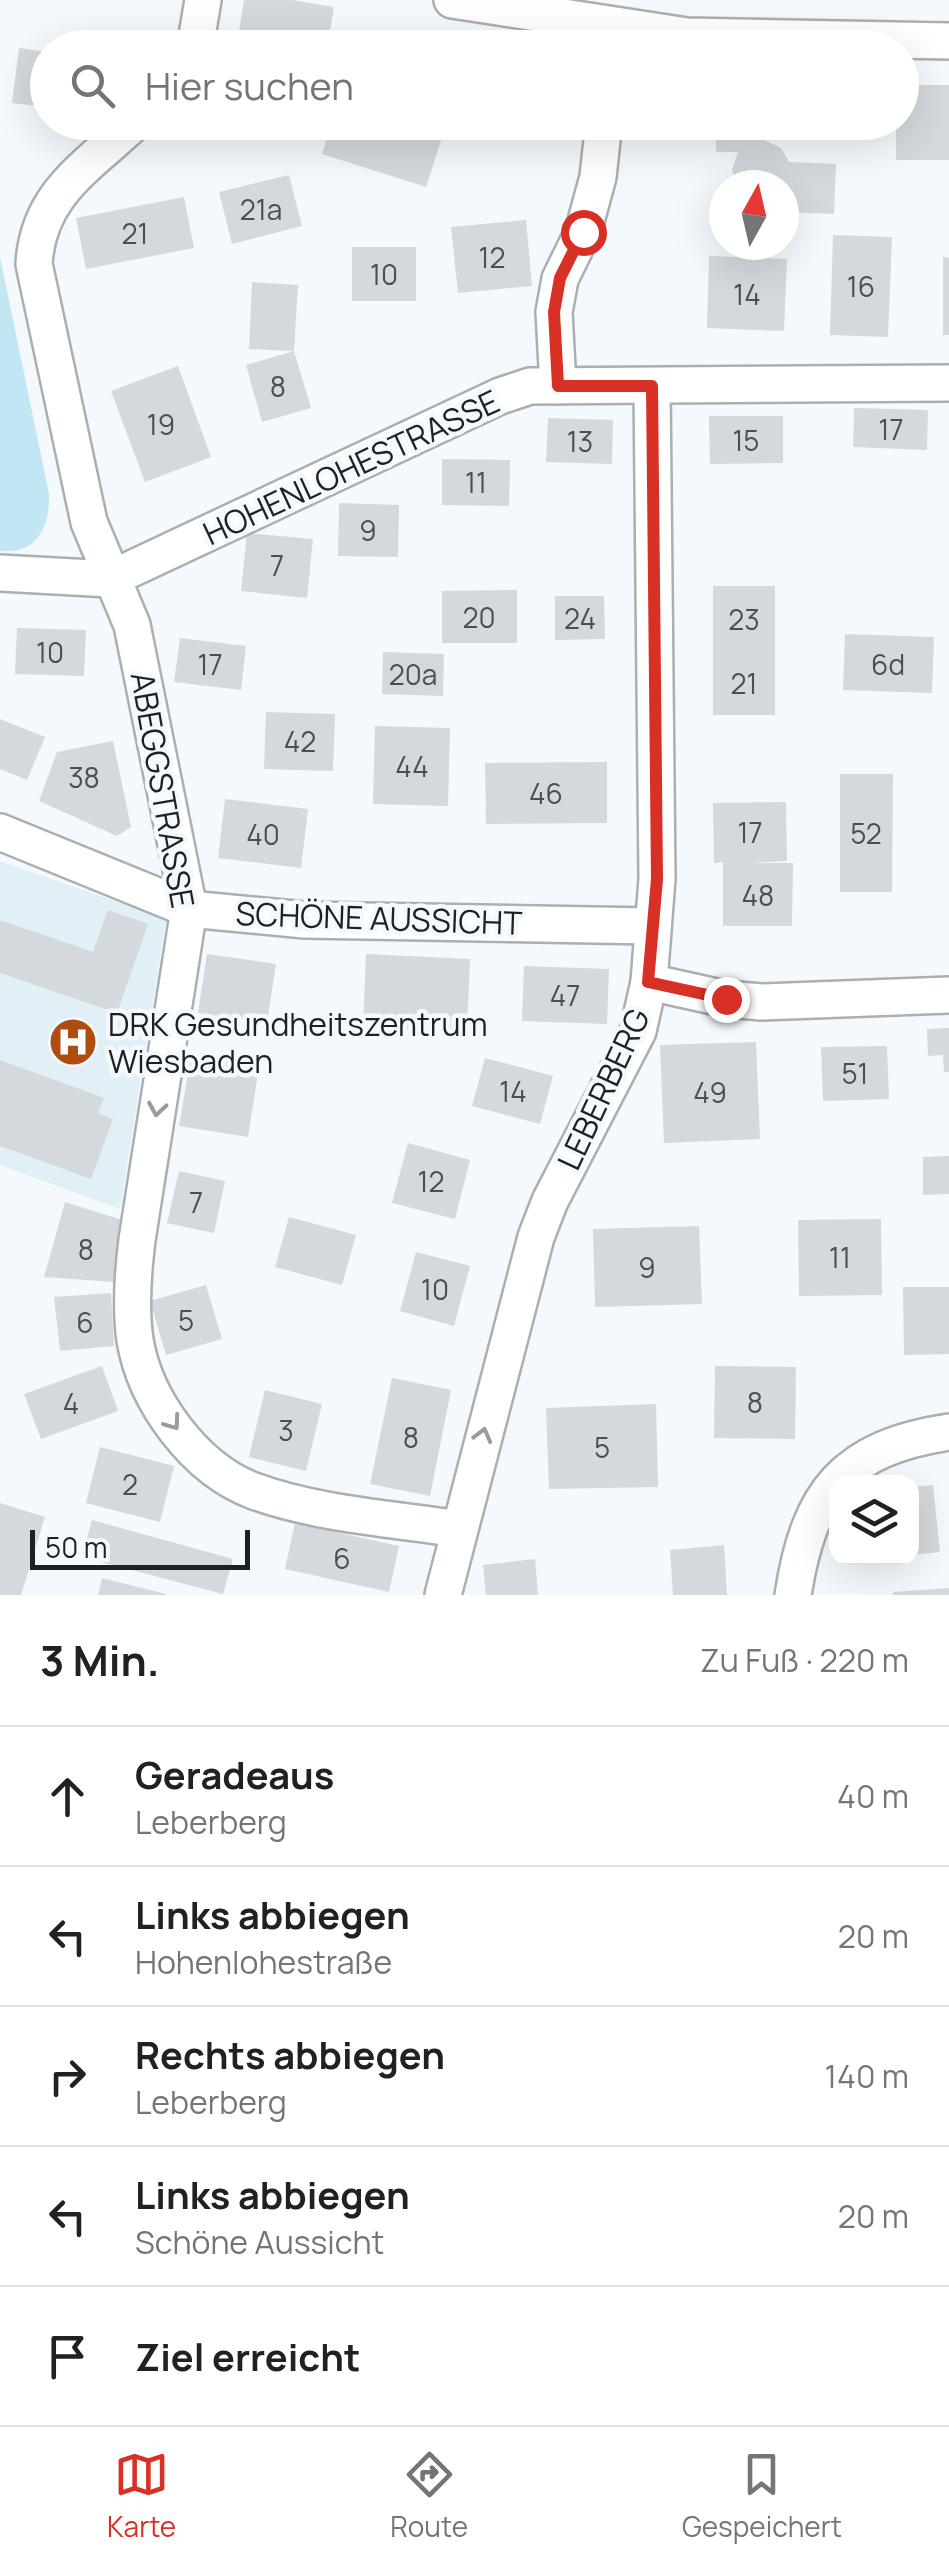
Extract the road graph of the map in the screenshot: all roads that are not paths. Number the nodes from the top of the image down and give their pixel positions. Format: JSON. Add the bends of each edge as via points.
{"nodes":[{"id":1,"x":203,"y":0,"type":"edge"},
{"id":2,"x":452,"y":0,"type":"edge"},
{"id":3,"x":198,"y":30,"type":"edge"},
{"id":4,"x":588,"y":30,"type":"edge"},
{"id":5,"x":919,"y":40,"type":"edge"},
{"id":6,"x":949,"y":40,"type":"edge"},
{"id":7,"x":116,"y":140,"type":"edge"},
{"id":8,"x":601,"y":140,"type":"edge"},
{"id":9,"x":949,"y":383,"type":"edge"},
{"id":10,"x":558,"y":386,"type":"junction"},
{"id":11,"x":652,"y":386,"type":"junction"},
{"id":12,"x":0,"y":573,"type":"edge"},
{"id":13,"x":110,"y":579,"type":"junction"},
{"id":14,"x":0,"y":832,"type":"edge"},
{"id":15,"x":189,"y":909,"type":"junction"},
{"id":16,"x":653,"y":926,"type":"junction"},
{"id":17,"x":648,"y":982,"type":"junction"},
{"id":18,"x":949,"y":995,"type":"edge"},
{"id":19,"x":949,"y":1432,"type":"edge"},
{"id":20,"x":459,"y":1529,"type":"junction"},
{"id":21,"x":443,"y":1595,"type":"edge"},
{"id":22,"x":793,"y":1595,"type":"edge"}],
"edges":[{"from":1,"to":3,"type":"street"},
{"from":2,"to":4,"type":"street"},
{"from":5,"to":6,"type":"street"},
{"from":7,"to":13,"type":"street","name":"ABEGGSTRASSE","via":[[48,208],[34,264],[89,522]]},
{"from":8,"to":10,"type":"street","via":[[593,196],[560,278],[554,312]]},
{"from":9,"to":11,"type":"street","name":"HOHENLOHESTRASSE"},
{"from":10,"to":11,"type":"street","name":"HOHENLOHESTRASSE"},
{"from":10,"to":13,"type":"street","name":"HOHENLOHESTRASSE","via":[[500,396]]},
{"from":11,"to":16,"type":"street","name":"LEBERBERG"},
{"from":12,"to":13,"type":"street","name":"HOHENLOHESTRASSE"},
{"from":13,"to":15,"type":"street","name":"ABEGGSTRASSE","via":[[132,624]]},
{"from":14,"to":15,"type":"street","name":"SCHÖNE AUSSICHT"},
{"from":15,"to":16,"type":"street","name":"SCHÖNE AUSSICHT","via":[[305,920]]},
{"from":15,"to":20,"type":"street","name":"ABEGGSTRASSE","one_way":true,"via":[[132,1278],[135,1340],[148,1382],[204,1461],[252,1490],[299,1504]]},
{"from":16,"to":17,"type":"street","name":"LEBERBERG"},
{"from":17,"to":18,"type":"street","via":[[762,1002]]},
{"from":20,"to":17,"type":"street","name":"LEBERBERG","one_way":true,"via":[[536,1237],[638,1031]]},
{"from":19,"to":22,"type":"street","via":[[886,1446],[836,1482],[806,1532]]},
{"from":20,"to":21,"type":"street","name":"LEBERBERG"}]}
